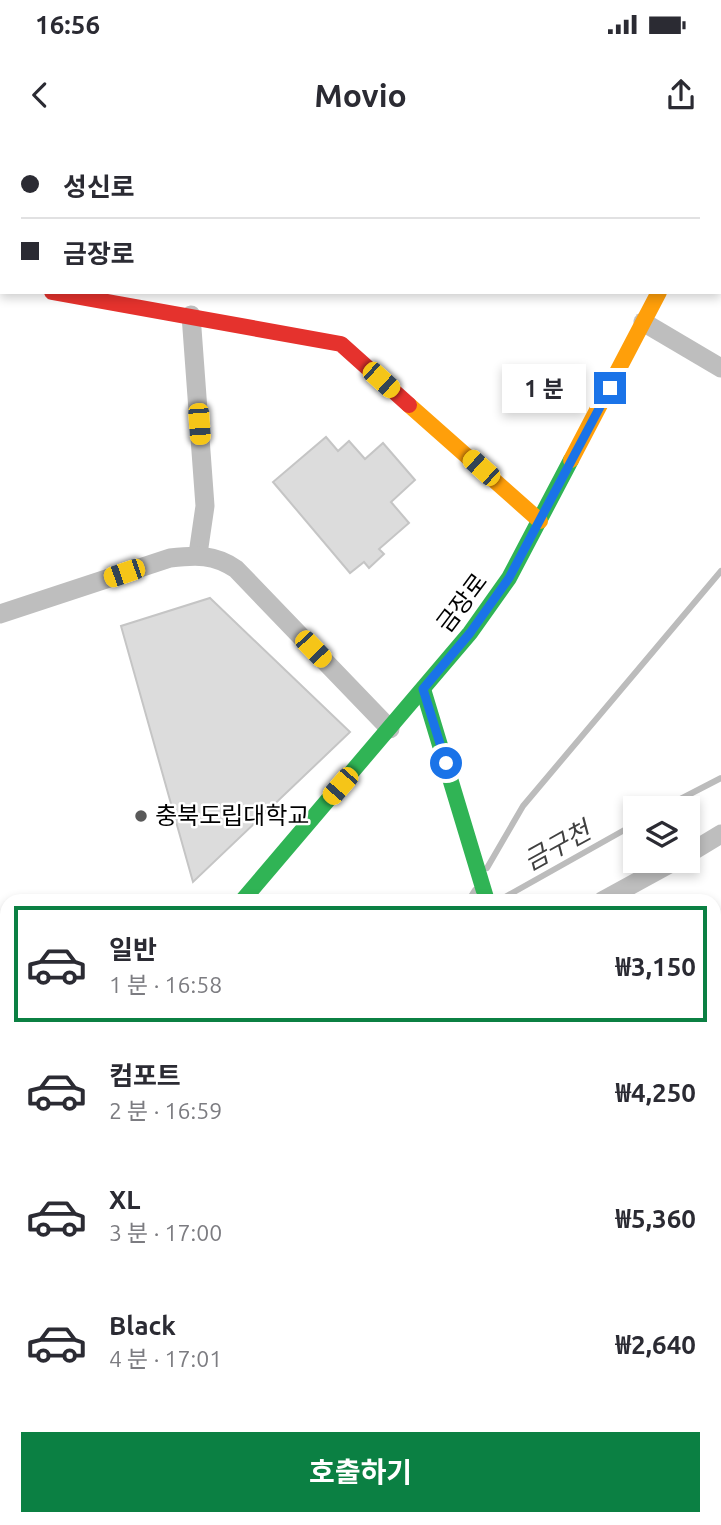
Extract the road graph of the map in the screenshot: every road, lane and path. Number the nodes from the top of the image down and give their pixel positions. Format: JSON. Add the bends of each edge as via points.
{"nodes":[{"id":1,"x":64,"y":294,"type":"edge"},
{"id":2,"x":658,"y":294,"type":"edge"},
{"id":3,"x":191,"y":315,"type":"junction"},
{"id":4,"x":643,"y":322,"type":"junction"},
{"id":5,"x":721,"y":368,"type":"edge"},
{"id":6,"x":540,"y":521,"type":"junction"},
{"id":7,"x":198,"y":554,"type":"junction"},
{"id":8,"x":0,"y":614,"type":"edge"},
{"id":9,"x":423,"y":689,"type":"junction"},
{"id":10,"x":390,"y":729,"type":"junction"},
{"id":11,"x":721,"y":834,"type":"edge"},
{"id":12,"x":700,"y":847,"type":"edge"},
{"id":13,"x":653,"y":873,"type":"edge"},
{"id":14,"x":248,"y":894,"type":"edge"},
{"id":15,"x":485,"y":894,"type":"edge"},
{"id":16,"x":615,"y":894,"type":"edge"}],
"edges":[{"from":1,"to":3,"type":"street"},
{"from":2,"to":4,"type":"street","name":"금장로"},
{"from":3,"to":6,"type":"street","via":[[341,344]]},
{"from":3,"to":7,"type":"street","via":[[205,506]]},
{"from":4,"to":5,"type":"street"},
{"from":4,"to":6,"type":"street","name":"금장로"},
{"from":6,"to":9,"type":"street","name":"금장로","via":[[509,578]]},
{"from":7,"to":8,"type":"street","via":[[170,558]]},
{"from":7,"to":10,"type":"street","via":[[221,558],[236,569]]},
{"from":9,"to":10,"type":"street","name":"금장로"},
{"from":9,"to":15,"type":"street"},
{"from":10,"to":14,"type":"street","name":"금장로"},
{"from":11,"to":12,"type":"street"},
{"from":13,"to":16,"type":"street"}]}
